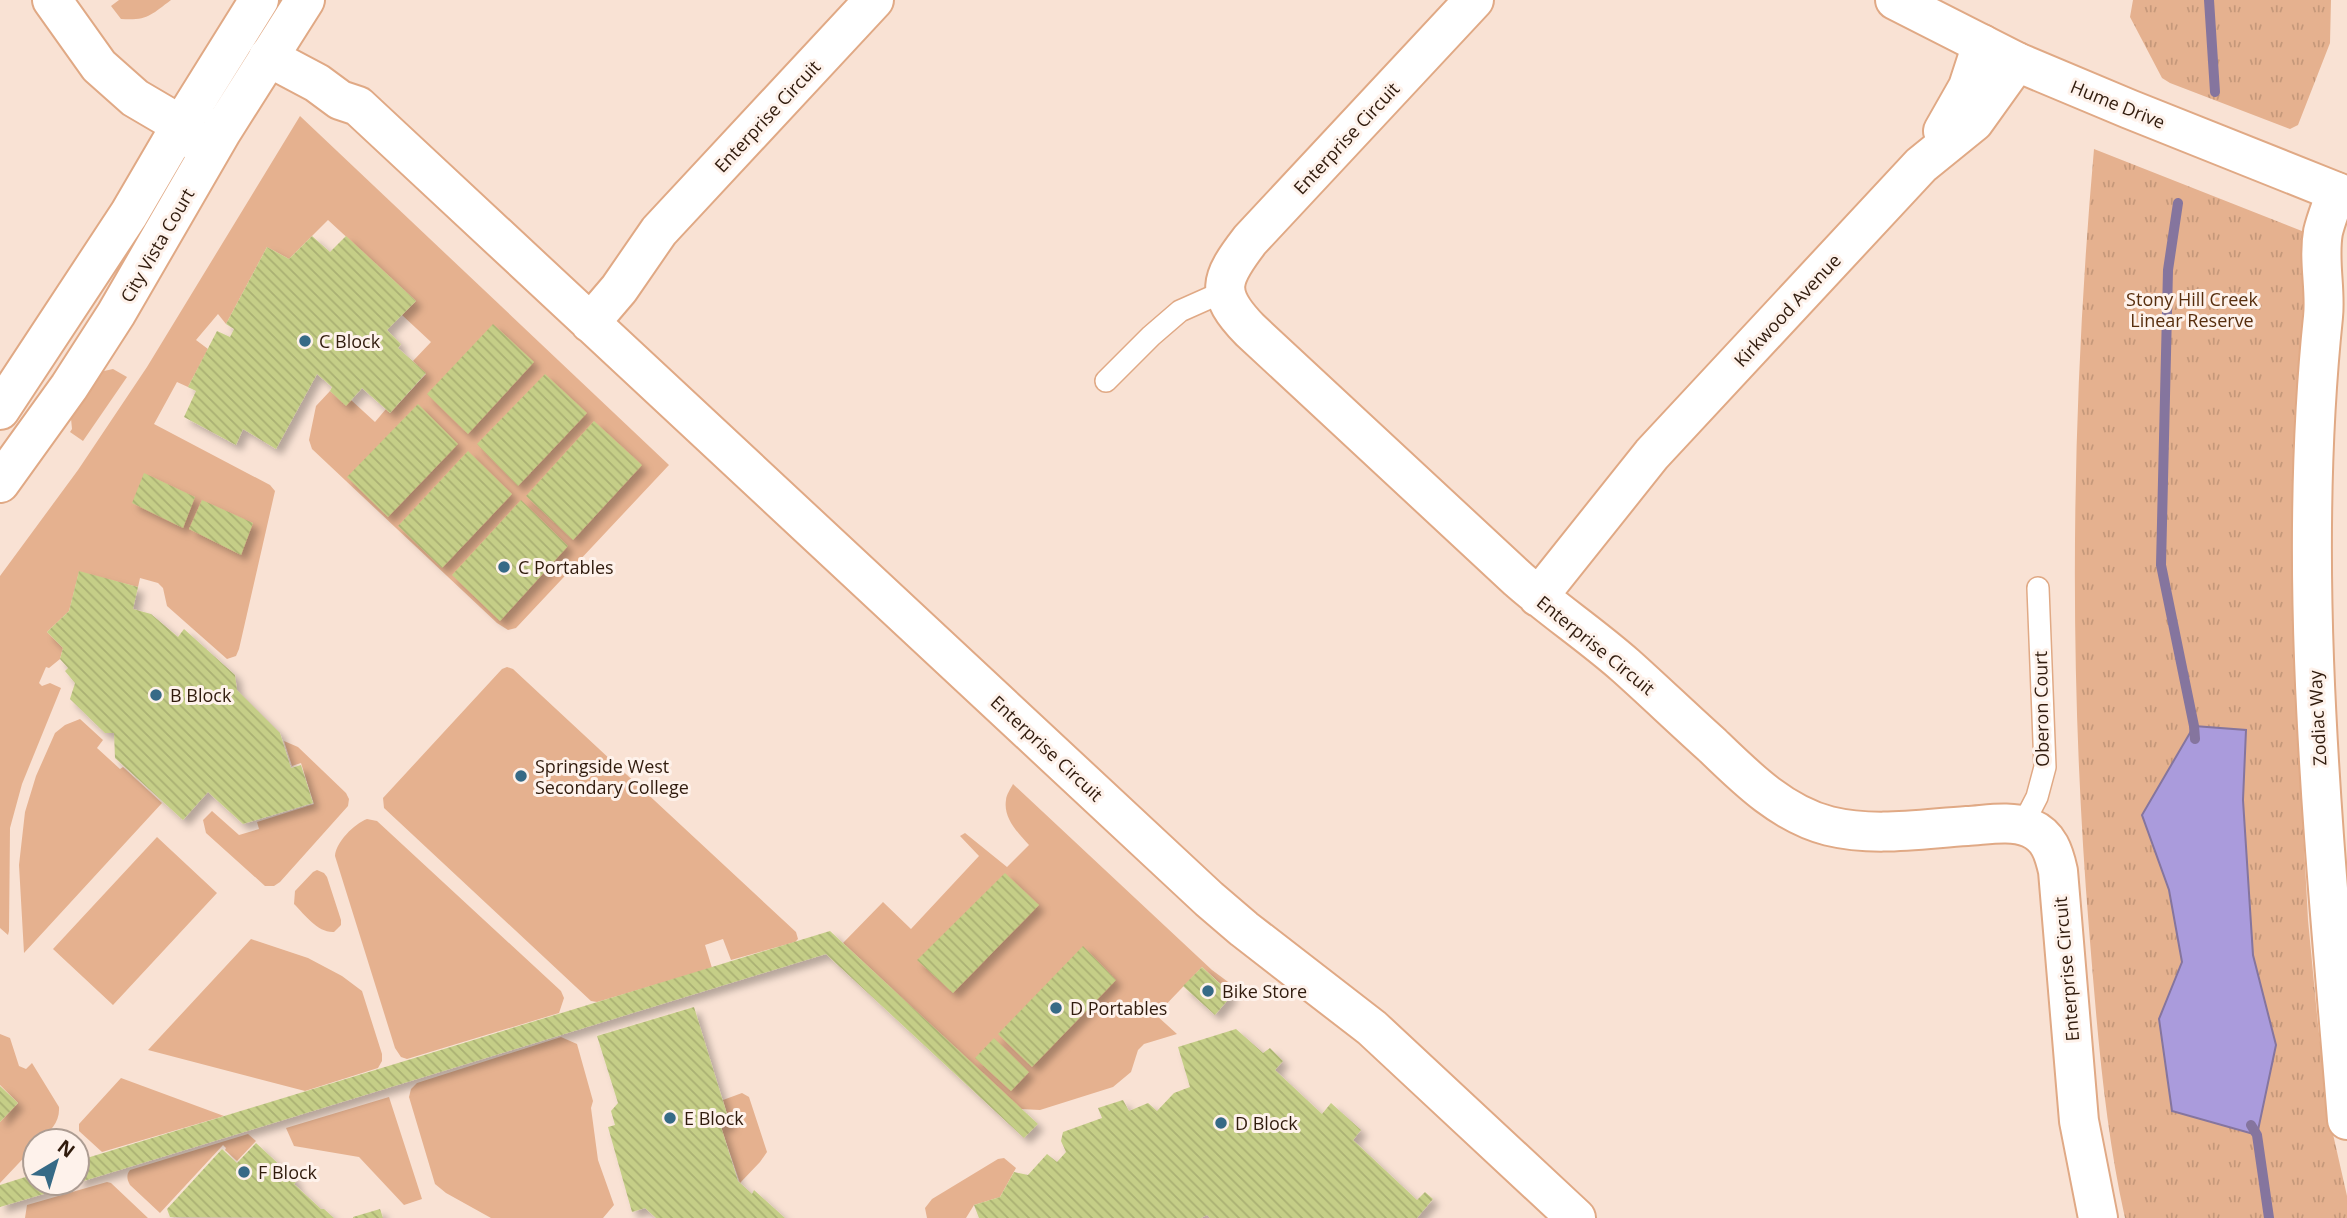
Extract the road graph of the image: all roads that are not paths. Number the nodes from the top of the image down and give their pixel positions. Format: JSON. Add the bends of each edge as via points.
{"nodes":[{"id":1,"x":52,"y":0,"type":"edge"},
{"id":2,"x":259,"y":0,"type":"edge"},
{"id":3,"x":305,"y":0,"type":"edge"},
{"id":4,"x":874,"y":0,"type":"edge"},
{"id":5,"x":1474,"y":0,"type":"edge"},
{"id":6,"x":1895,"y":0,"type":"edge"},
{"id":7,"x":1982,"y":44,"type":"junction"},
{"id":8,"x":275,"y":46,"type":"junction"},
{"id":9,"x":2017,"y":62,"type":"junction"},
{"id":10,"x":175,"y":136,"type":"junction"},
{"id":11,"x":209,"y":156,"type":"junction"},
{"id":12,"x":1921,"y":165,"type":"junction"},
{"id":13,"x":2341,"y":194,"type":"edge"},
{"id":14,"x":2347,"y":250,"type":"edge"},
{"id":15,"x":1225,"y":291,"type":"junction"},
{"id":16,"x":581,"y":314,"type":"junction"},
{"id":17,"x":2324,"y":316,"type":"junction"},
{"id":18,"x":1107,"y":381,"type":"dead end"},
{"id":19,"x":0,"y":410,"type":"edge"},
{"id":20,"x":0,"y":483,"type":"edge"},
{"id":21,"x":1528,"y":588,"type":"junction"},
{"id":22,"x":2038,"y":588,"type":"dead end"},
{"id":23,"x":2333,"y":764,"type":"edge"},
{"id":24,"x":2022,"y":826,"type":"junction"},
{"id":25,"x":2347,"y":1120,"type":"edge"},
{"id":26,"x":1576,"y":1218,"type":"edge"},
{"id":27,"x":2098,"y":1218,"type":"edge"}],
"edges":[{"from":1,"to":10,"type":"street","via":[[100,66],[125,115],[138,128]]},
{"from":2,"to":10,"type":"street"},
{"from":3,"to":8,"type":"street","name":"City Vista Court"},
{"from":4,"to":16,"type":"street","name":"Enterprise Circuit","via":[[659,231],[620,289]]},
{"from":5,"to":15,"type":"street","name":"Enterprise Circuit","via":[[1251,240],[1231,268]]},
{"from":6,"to":7,"type":"street","name":"Hume Drive"},
{"from":7,"to":9,"type":"street","name":"Hume Drive"},
{"from":7,"to":12,"type":"street","name":"Kirkwood Avenue","via":[[1968,87]]},
{"from":8,"to":11,"type":"street","name":"City Vista Court"},
{"from":8,"to":16,"type":"street","name":"Enterprise Circuit","via":[[328,65],[351,88],[358,106]]},
{"from":9,"to":12,"type":"street","name":"Kirkwood Avenue","via":[[1974,122]]},
{"from":9,"to":13,"type":"street","name":"Hume Drive"},
{"from":10,"to":11,"type":"street"},
{"from":10,"to":19,"type":"street","via":[[130,214]]},
{"from":11,"to":20,"type":"street","name":"City Vista Court","via":[[116,314]]},
{"from":12,"to":21,"type":"street","name":"Kirkwood Avenue"},
{"from":13,"to":17,"type":"street","name":"Zodiac Way","via":[[2323,234]]},
{"from":14,"to":17,"type":"street","name":"Zodiac Way"},
{"from":15,"to":18,"type":"lane","via":[[1180,311]]},
{"from":15,"to":21,"type":"street","name":"Enterprise Circuit","via":[[1228,303],[1250,330]]},
{"from":16,"to":26,"type":"street","name":"Enterprise Circuit","via":[[1209,899],[1372,1028]]},
{"from":17,"to":23,"type":"street","name":"Zodiac Way","via":[[2313,435],[2314,661]]},
{"from":21,"to":24,"type":"street","name":"Enterprise Circuit","via":[[1598,642],[1746,778],[1800,815],[1856,831]]},
{"from":22,"to":24,"type":"lane","name":"Oberon Court","via":[[2045,767]]},
{"from":23,"to":25,"type":"street","name":"Zodiac Way"},
{"from":24,"to":27,"type":"street","name":"Enterprise Circuit","via":[[2049,844],[2058,871],[2079,1121]]}]}
